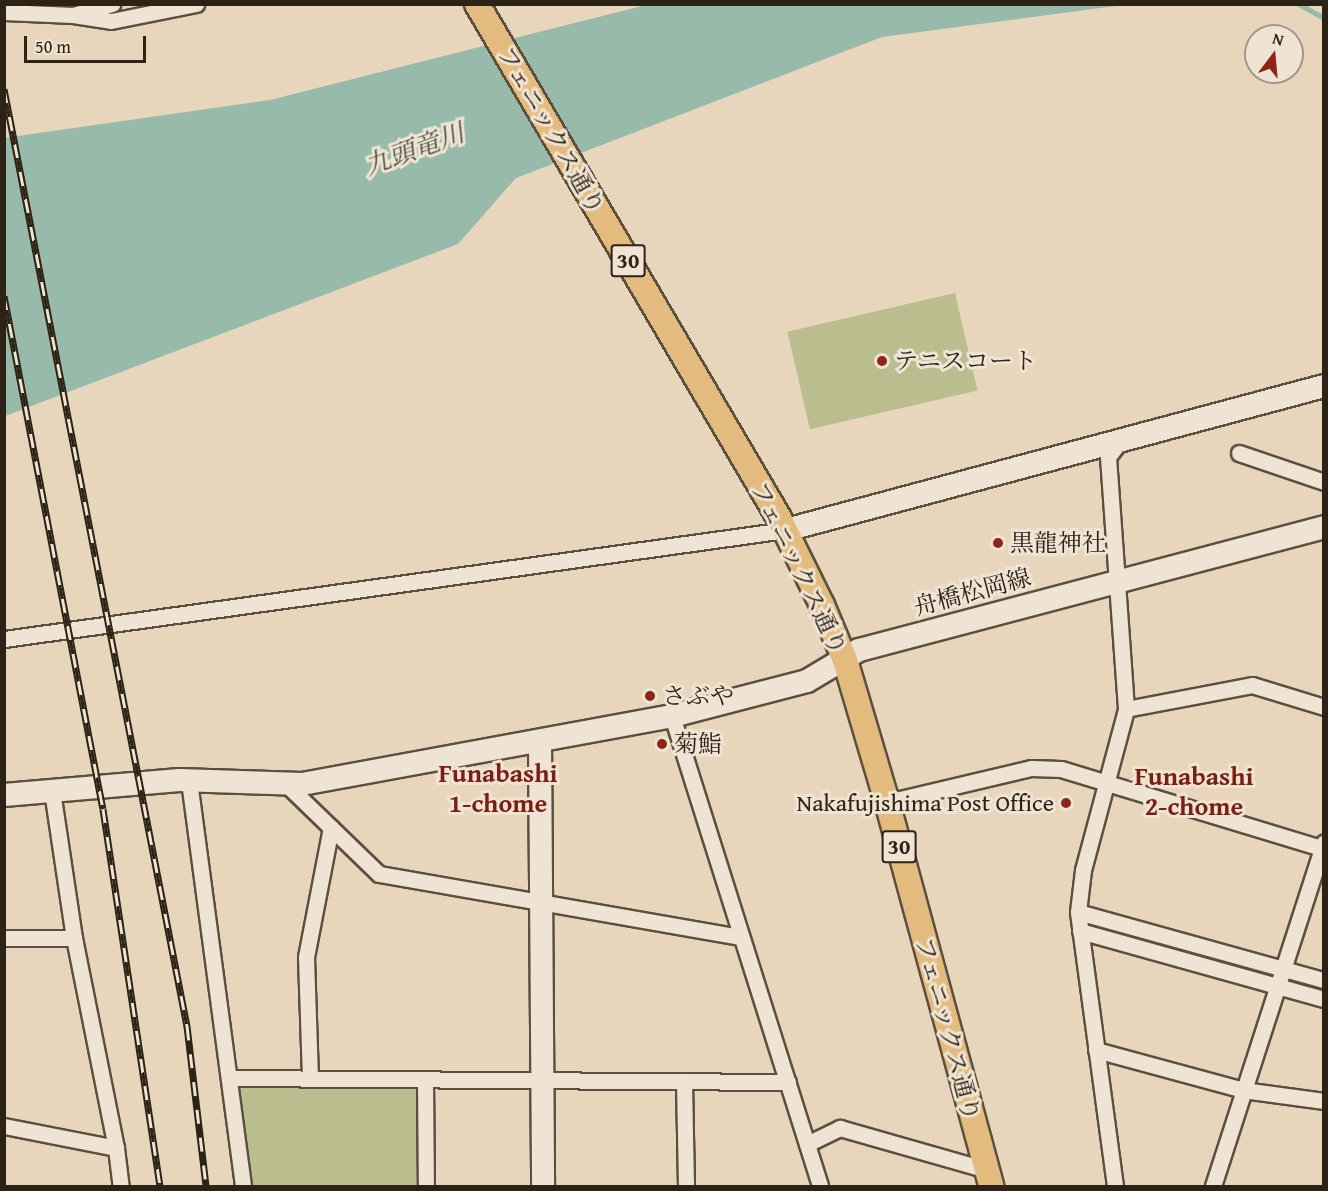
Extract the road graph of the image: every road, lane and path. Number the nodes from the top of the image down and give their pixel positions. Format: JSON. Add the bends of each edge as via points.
{"nodes":[{"id":1,"x":112,"y":4,"type":"edge"},
{"id":2,"x":196,"y":4,"type":"edge"},
{"id":3,"x":477,"y":4,"type":"edge"},
{"id":4,"x":4,"y":12,"type":"edge"},
{"id":5,"x":73,"y":15,"type":"junction"},
{"id":6,"x":1323,"y":386,"type":"edge"},
{"id":7,"x":1122,"y":438,"type":"junction"},
{"id":8,"x":1239,"y":453,"type":"dead end"},
{"id":9,"x":1323,"y":482,"type":"edge"},
{"id":10,"x":782,"y":524,"type":"junction"},
{"id":11,"x":1323,"y":527,"type":"edge"},
{"id":12,"x":1115,"y":583,"type":"junction"},
{"id":13,"x":4,"y":639,"type":"edge"},
{"id":14,"x":845,"y":660,"type":"junction"},
{"id":15,"x":1323,"y":707,"type":"edge"},
{"id":16,"x":1126,"y":710,"type":"junction"},
{"id":17,"x":672,"y":716,"type":"junction"},
{"id":18,"x":540,"y":741,"type":"junction"},
{"id":19,"x":189,"y":781,"type":"junction"},
{"id":20,"x":286,"y":784,"type":"junction"},
{"id":21,"x":1106,"y":784,"type":"junction"},
{"id":22,"x":52,"y":790,"type":"junction"},
{"id":23,"x":4,"y":795,"type":"edge"},
{"id":24,"x":886,"y":802,"type":"junction"},
{"id":25,"x":331,"y":827,"type":"junction"},
{"id":26,"x":1323,"y":847,"type":"edge"},
{"id":27,"x":542,"y":906,"type":"junction"},
{"id":28,"x":1078,"y":912,"type":"junction"},
{"id":29,"x":1080,"y":931,"type":"junction"},
{"id":30,"x":741,"y":937,"type":"junction"},
{"id":31,"x":4,"y":938,"type":"edge"},
{"id":32,"x":74,"y":938,"type":"junction"},
{"id":33,"x":1281,"y":969,"type":"junction"},
{"id":34,"x":1323,"y":980,"type":"edge"},
{"id":35,"x":1276,"y":986,"type":"junction"},
{"id":36,"x":1323,"y":999,"type":"edge"},
{"id":37,"x":1096,"y":1050,"type":"junction"},
{"id":38,"x":229,"y":1078,"type":"junction"},
{"id":39,"x":310,"y":1078,"type":"junction"},
{"id":40,"x":425,"y":1080,"type":"junction"},
{"id":41,"x":542,"y":1081,"type":"junction"},
{"id":42,"x":684,"y":1082,"type":"junction"},
{"id":43,"x":788,"y":1082,"type":"junction"},
{"id":44,"x":1243,"y":1090,"type":"junction"},
{"id":45,"x":1323,"y":1101,"type":"edge"},
{"id":46,"x":4,"y":1126,"type":"edge"},
{"id":47,"x":807,"y":1144,"type":"junction"},
{"id":48,"x":116,"y":1148,"type":"junction"},
{"id":49,"x":989,"y":1178,"type":"edge"},
{"id":50,"x":121,"y":1186,"type":"edge"},
{"id":51,"x":243,"y":1186,"type":"edge"},
{"id":52,"x":426,"y":1186,"type":"edge"},
{"id":53,"x":543,"y":1186,"type":"edge"},
{"id":54,"x":686,"y":1186,"type":"edge"},
{"id":55,"x":820,"y":1186,"type":"edge"},
{"id":56,"x":1115,"y":1186,"type":"edge"},
{"id":57,"x":1213,"y":1186,"type":"edge"}],
"edges":[{"from":1,"to":5,"type":"street"},
{"from":2,"to":5,"type":"street","via":[[111,21]]},
{"from":3,"to":10,"type":"main road","name":"フェニックス通り","number":"30"},
{"from":4,"to":5,"type":"street"},
{"from":6,"to":7,"type":"street"},
{"from":7,"to":10,"type":"street"},
{"from":7,"to":12,"type":"street","via":[[1108,457]]},
{"from":8,"to":9,"type":"street"},
{"from":10,"to":13,"type":"street"},
{"from":10,"to":14,"type":"main road","name":"フェニックス通り","number":"30"},
{"from":11,"to":12,"type":"street","name":"舟橋松岡線"},
{"from":12,"to":14,"type":"street","name":"舟橋松岡線","via":[[859,650]]},
{"from":12,"to":16,"type":"street"},
{"from":14,"to":17,"type":"street","name":"舟橋松岡線","via":[[807,681]]},
{"from":14,"to":24,"type":"main road","name":"フェニックス通り","number":"30"},
{"from":15,"to":16,"type":"street","via":[[1252,685]]},
{"from":16,"to":21,"type":"street"},
{"from":17,"to":18,"type":"street","name":"舟橋松岡線"},
{"from":17,"to":30,"type":"street"},
{"from":18,"to":20,"type":"street","name":"舟橋松岡線","via":[[352,777]]},
{"from":18,"to":27,"type":"street"},
{"from":19,"to":20,"type":"street","name":"舟橋松岡線"},
{"from":19,"to":22,"type":"street","name":"舟橋松岡線"},
{"from":19,"to":38,"type":"street"},
{"from":20,"to":25,"type":"street"},
{"from":21,"to":24,"type":"street","via":[[1061,769],[1031,768]]},
{"from":21,"to":26,"type":"street"},
{"from":21,"to":28,"type":"street"},
{"from":22,"to":23,"type":"street","name":"舟橋松岡線"},
{"from":22,"to":32,"type":"street"},
{"from":24,"to":49,"type":"main road","name":"フェニックス通り","number":"30"},
{"from":25,"to":27,"type":"street","via":[[379,874]]},
{"from":25,"to":39,"type":"street","via":[[306,957]]},
{"from":26,"to":33,"type":"street"},
{"from":27,"to":30,"type":"street"},
{"from":27,"to":41,"type":"street"},
{"from":28,"to":29,"type":"street"},
{"from":28,"to":33,"type":"street"},
{"from":29,"to":35,"type":"street"},
{"from":29,"to":37,"type":"street"},
{"from":30,"to":43,"type":"street"},
{"from":31,"to":32,"type":"street"},
{"from":32,"to":48,"type":"street"},
{"from":33,"to":34,"type":"street"},
{"from":33,"to":35,"type":"street"},
{"from":35,"to":36,"type":"street"},
{"from":35,"to":44,"type":"street"},
{"from":37,"to":44,"type":"street"},
{"from":37,"to":56,"type":"street"},
{"from":38,"to":39,"type":"street"},
{"from":38,"to":51,"type":"street"},
{"from":39,"to":40,"type":"street"},
{"from":40,"to":41,"type":"street"},
{"from":40,"to":52,"type":"street"},
{"from":41,"to":42,"type":"street"},
{"from":41,"to":53,"type":"street"},
{"from":42,"to":43,"type":"street"},
{"from":42,"to":54,"type":"street"},
{"from":43,"to":47,"type":"street"},
{"from":44,"to":45,"type":"street"},
{"from":44,"to":57,"type":"street"},
{"from":46,"to":48,"type":"street"},
{"from":47,"to":49,"type":"street","via":[[840,1128]]},
{"from":47,"to":55,"type":"street"},
{"from":48,"to":50,"type":"street"}]}
